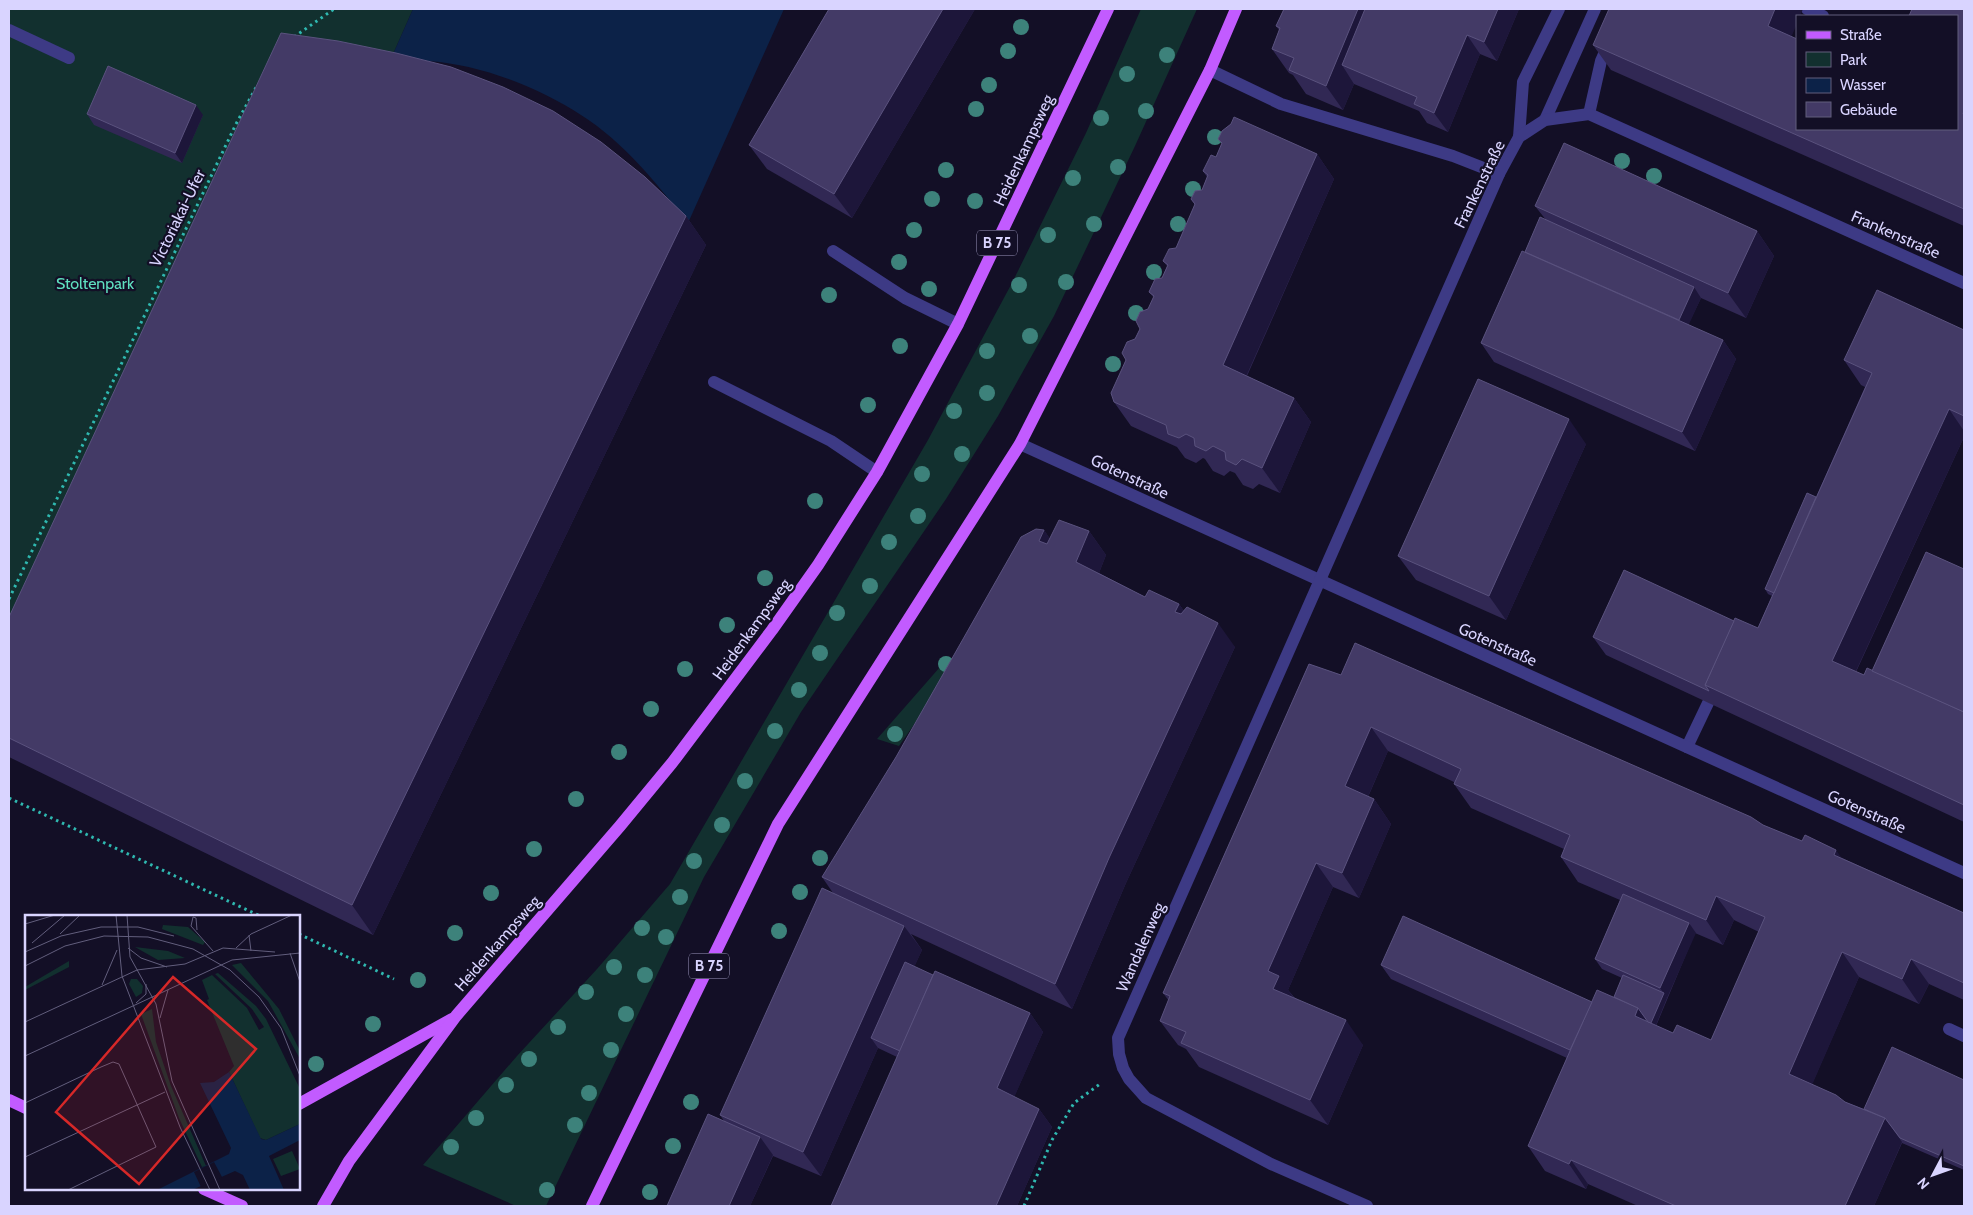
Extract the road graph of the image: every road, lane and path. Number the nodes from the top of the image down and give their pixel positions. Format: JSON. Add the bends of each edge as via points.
{"nodes":[{"id":1,"x":334,"y":9,"type":"edge"},
{"id":2,"x":1108,"y":9,"type":"edge"},
{"id":3,"x":1236,"y":9,"type":"edge"},
{"id":4,"x":1559,"y":9,"type":"edge"},
{"id":5,"x":1595,"y":9,"type":"edge"},
{"id":6,"x":1807,"y":9,"type":"edge"},
{"id":7,"x":1821,"y":15,"type":"edge"},
{"id":8,"x":9,"y":30,"type":"edge"},
{"id":9,"x":1613,"y":36,"type":"edge"},
{"id":10,"x":286,"y":42,"type":"edge"},
{"id":11,"x":69,"y":58,"type":"dead end"},
{"id":12,"x":1210,"y":70,"type":"junction"},
{"id":13,"x":259,"y":82,"type":"edge"},
{"id":14,"x":1589,"y":114,"type":"junction"},
{"id":15,"x":1544,"y":120,"type":"junction"},
{"id":16,"x":1519,"y":137,"type":"junction"},
{"id":17,"x":1499,"y":174,"type":"junction"},
{"id":18,"x":833,"y":251,"type":"dead end"},
{"id":19,"x":1964,"y":283,"type":"edge"},
{"id":20,"x":958,"y":324,"type":"junction"},
{"id":21,"x":714,"y":382,"type":"dead end"},
{"id":22,"x":1020,"y":444,"type":"junction"},
{"id":23,"x":877,"y":472,"type":"junction"},
{"id":24,"x":1320,"y":581,"type":"junction"},
{"id":25,"x":9,"y":599,"type":"edge"},
{"id":26,"x":1708,"y":703,"type":"edge"},
{"id":27,"x":1687,"y":747,"type":"junction"},
{"id":28,"x":9,"y":798,"type":"edge"},
{"id":29,"x":1964,"y":873,"type":"edge"},
{"id":30,"x":258,"y":915,"type":"edge"},
{"id":31,"x":300,"y":934,"type":"edge"},
{"id":32,"x":394,"y":979,"type":"dead end"},
{"id":33,"x":456,"y":1016,"type":"junction"},
{"id":34,"x":1949,"y":1029,"type":"dead end"},
{"id":35,"x":1964,"y":1036,"type":"edge"},
{"id":36,"x":1123,"y":1068,"type":"junction"},
{"id":37,"x":9,"y":1100,"type":"edge"},
{"id":38,"x":300,"y":1103,"type":"edge"},
{"id":39,"x":25,"y":1108,"type":"edge"},
{"id":40,"x":206,"y":1190,"type":"edge"},
{"id":41,"x":242,"y":1206,"type":"edge"},
{"id":42,"x":322,"y":1206,"type":"edge"},
{"id":43,"x":592,"y":1206,"type":"edge"},
{"id":44,"x":1024,"y":1206,"type":"edge"},
{"id":45,"x":1367,"y":1206,"type":"edge"}],
"edges":[{"from":1,"to":10,"type":"path"},
{"from":2,"to":20,"type":"main road","name":"Heidenkampsweg","number":"B 75"},
{"from":3,"to":12,"type":"main road","number":"B 75"},
{"from":4,"to":16,"type":"street","via":[[1523,82]]},
{"from":5,"to":15,"type":"street"},
{"from":6,"to":7,"type":"street"},
{"from":8,"to":11,"type":"street"},
{"from":9,"to":14,"type":"street","via":[[1601,61]]},
{"from":12,"to":17,"type":"street","via":[[1281,104],[1453,156]]},
{"from":12,"to":22,"type":"main road","number":"B 75"},
{"from":13,"to":25,"type":"path","name":"Victoriakai-Ufer"},
{"from":14,"to":15,"type":"street","name":"Frankenstraße"},
{"from":14,"to":19,"type":"street","name":"Frankenstraße"},
{"from":15,"to":16,"type":"street","name":"Frankenstraße"},
{"from":16,"to":17,"type":"street","name":"Frankenstraße"},
{"from":17,"to":24,"type":"street","name":"Frankenstraße"},
{"from":18,"to":20,"type":"street","via":[[905,298]]},
{"from":20,"to":23,"type":"main road","name":"Heidenkampsweg","number":"B 75"},
{"from":21,"to":23,"type":"street","via":[[831,441]]},
{"from":22,"to":24,"type":"street","name":"Gotenstraße"},
{"from":22,"to":43,"type":"main road","number":"B 75","via":[[778,824]]},
{"from":23,"to":33,"type":"main road","name":"Heidenkampsweg","number":"B 75","via":[[772,630],[672,763]]},
{"from":24,"to":27,"type":"street","name":"Gotenstraße"},
{"from":24,"to":36,"type":"street","name":"Wandalenweg","via":[[1118,1038]]},
{"from":26,"to":27,"type":"street"},
{"from":27,"to":29,"type":"street","name":"Gotenstraße"},
{"from":28,"to":30,"type":"path"},
{"from":31,"to":32,"type":"path"},
{"from":33,"to":38,"type":"main road"},
{"from":33,"to":42,"type":"main road","name":"Heidenkampsweg","number":"B 75","via":[[349,1161]]},
{"from":34,"to":35,"type":"street"},
{"from":36,"to":44,"type":"path","via":[[1074,1103],[1052,1140]]},
{"from":36,"to":45,"type":"street","name":"Wandalenweg","via":[[1146,1098],[1271,1164]]},
{"from":37,"to":39,"type":"main road"},
{"from":40,"to":41,"type":"main road"}]}
